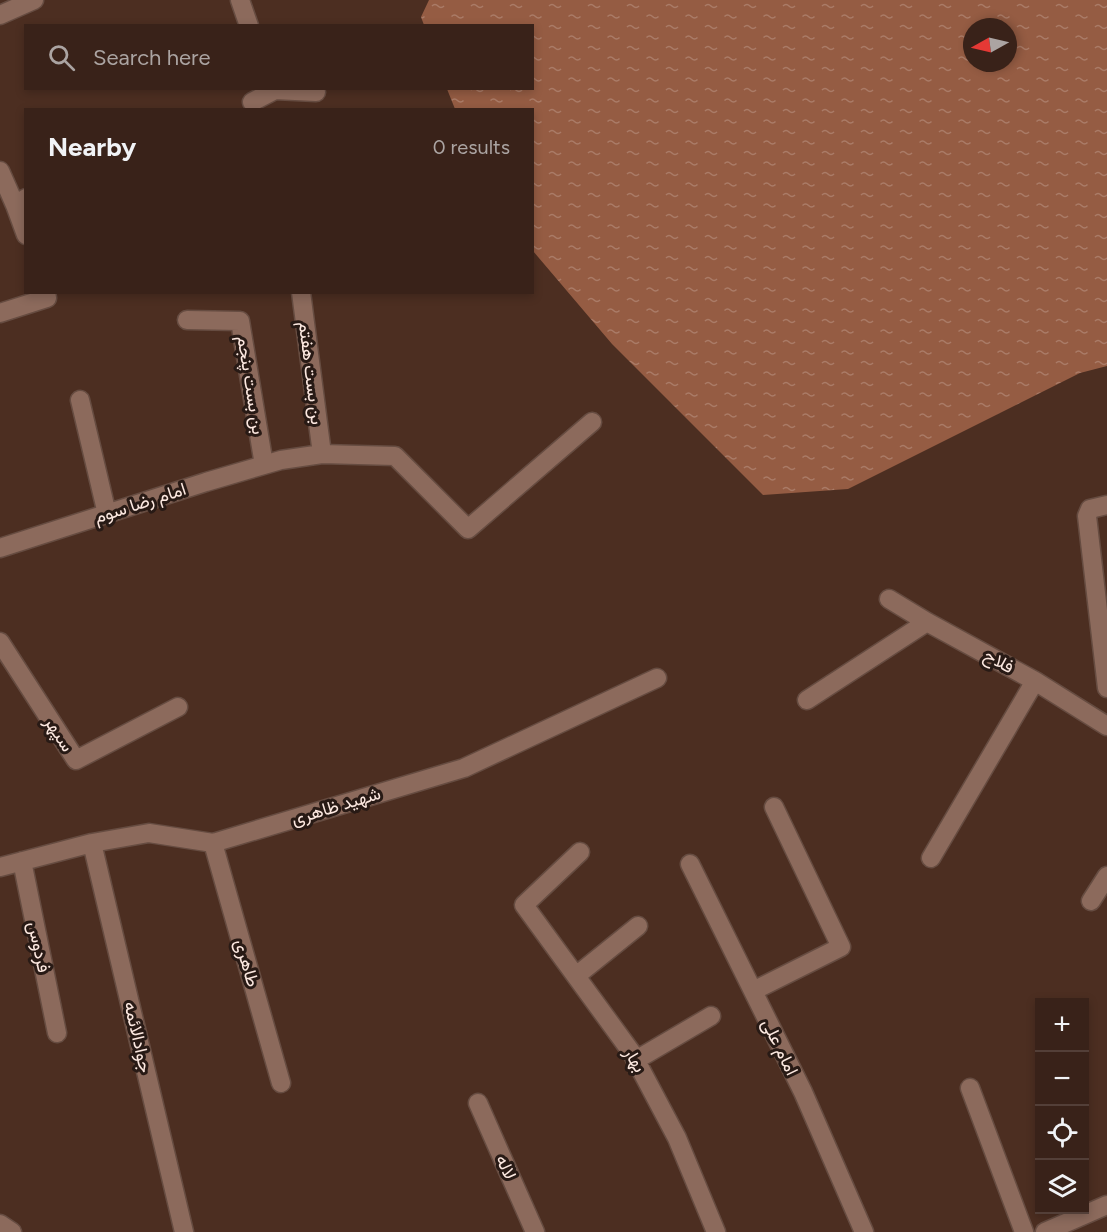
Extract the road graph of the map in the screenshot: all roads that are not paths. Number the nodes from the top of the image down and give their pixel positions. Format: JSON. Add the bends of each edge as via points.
{"nodes":[{"id":1,"x":34,"y":0,"type":"edge"},
{"id":2,"x":240,"y":0,"type":"edge"},
{"id":3,"x":10,"y":7,"type":"edge"},
{"id":4,"x":248,"y":24,"type":"edge"},
{"id":5,"x":273,"y":90,"type":"edge"},
{"id":6,"x":289,"y":90,"type":"edge"},
{"id":7,"x":316,"y":92,"type":"dead end"},
{"id":8,"x":252,"y":102,"type":"dead end"},
{"id":9,"x":0,"y":171,"type":"edge"},
{"id":10,"x":20,"y":201,"type":"edge"},
{"id":11,"x":24,"y":224,"type":"edge"},
{"id":12,"x":46,"y":294,"type":"edge"},
{"id":13,"x":301,"y":294,"type":"edge"},
{"id":14,"x":0,"y":313,"type":"edge"},
{"id":15,"x":187,"y":320,"type":"dead end"},
{"id":16,"x":80,"y":400,"type":"dead end"},
{"id":17,"x":592,"y":422,"type":"dead end"},
{"id":18,"x":322,"y":454,"type":"junction"},
{"id":19,"x":272,"y":463,"type":"junction"},
{"id":20,"x":1107,"y":506,"type":"edge"},
{"id":21,"x":107,"y":514,"type":"junction"},
{"id":22,"x":0,"y":548,"type":"edge"},
{"id":23,"x":889,"y":599,"type":"dead end"},
{"id":24,"x":927,"y":622,"type":"junction"},
{"id":25,"x":0,"y":642,"type":"edge"},
{"id":26,"x":657,"y":678,"type":"dead end"},
{"id":27,"x":1035,"y":681,"type":"junction"},
{"id":28,"x":1107,"y":688,"type":"edge"},
{"id":29,"x":807,"y":700,"type":"dead end"},
{"id":30,"x":178,"y":707,"type":"dead end"},
{"id":31,"x":1107,"y":726,"type":"edge"},
{"id":32,"x":774,"y":807,"type":"dead end"},
{"id":33,"x":92,"y":843,"type":"junction"},
{"id":34,"x":213,"y":843,"type":"junction"},
{"id":35,"x":580,"y":852,"type":"dead end"},
{"id":36,"x":932,"y":858,"type":"dead end"},
{"id":37,"x":22,"y":861,"type":"junction"},
{"id":38,"x":690,"y":864,"type":"dead end"},
{"id":39,"x":0,"y":867,"type":"edge"},
{"id":40,"x":1107,"y":876,"type":"edge"},
{"id":41,"x":1091,"y":902,"type":"dead end"},
{"id":42,"x":638,"y":927,"type":"dead end"},
{"id":43,"x":576,"y":976,"type":"junction"},
{"id":44,"x":753,"y":991,"type":"junction"},
{"id":45,"x":711,"y":1016,"type":"dead end"},
{"id":46,"x":57,"y":1033,"type":"dead end"},
{"id":47,"x":636,"y":1060,"type":"junction"},
{"id":48,"x":281,"y":1083,"type":"dead end"},
{"id":49,"x":970,"y":1088,"type":"dead end"},
{"id":50,"x":478,"y":1103,"type":"dead end"},
{"id":51,"x":1107,"y":1205,"type":"edge"},
{"id":52,"x":0,"y":1224,"type":"edge"},
{"id":53,"x":12,"y":1232,"type":"edge"},
{"id":54,"x":184,"y":1232,"type":"edge"},
{"id":55,"x":535,"y":1232,"type":"edge"},
{"id":56,"x":716,"y":1232,"type":"edge"},
{"id":57,"x":864,"y":1232,"type":"edge"},
{"id":58,"x":1024,"y":1232,"type":"edge"},
{"id":59,"x":1045,"y":1232,"type":"edge"}],
"edges":[{"from":1,"to":3,"type":"street"},
{"from":2,"to":4,"type":"street"},
{"from":5,"to":8,"type":"street"},
{"from":6,"to":7,"type":"street"},
{"from":9,"to":10,"type":"street"},
{"from":10,"to":11,"type":"street"},
{"from":12,"to":14,"type":"street","via":[[47,298]]},
{"from":13,"to":18,"type":"street","name":"بن بست هفتم"},
{"from":15,"to":19,"type":"street","name":"بن بست پنجم","via":[[240,321]]},
{"from":16,"to":21,"type":"street"},
{"from":17,"to":18,"type":"street","name":"امام رضا سوم","via":[[468,529],[395,456]]},
{"from":18,"to":19,"type":"street","name":"امام رضا سوم"},
{"from":19,"to":21,"type":"street","name":"امام رضا سوم"},
{"from":20,"to":28,"type":"street","via":[[1090,509],[1087,516]]},
{"from":21,"to":22,"type":"street","name":"امام رضا سوم"},
{"from":23,"to":24,"type":"street","name":"فلاح"},
{"from":24,"to":27,"type":"street","name":"فلاح"},
{"from":24,"to":29,"type":"street"},
{"from":25,"to":30,"type":"street","name":"سپهر","via":[[76,760]]},
{"from":26,"to":34,"type":"street","name":"شهید ظاهری","via":[[464,768]]},
{"from":27,"to":31,"type":"street","name":"فلاح"},
{"from":27,"to":36,"type":"street"},
{"from":32,"to":44,"type":"street","via":[[841,947]]},
{"from":33,"to":34,"type":"street","name":"شهید ظاهری","via":[[149,833]]},
{"from":33,"to":37,"type":"street","name":"شهید ظاهری"},
{"from":33,"to":54,"type":"street","name":"جوادالائمه"},
{"from":34,"to":48,"type":"street","name":"طاهری"},
{"from":35,"to":43,"type":"street","name":"بهار","via":[[524,905]]},
{"from":37,"to":39,"type":"street","name":"شهید ظاهری"},
{"from":37,"to":46,"type":"street","name":"فردوس"},
{"from":38,"to":44,"type":"street","name":"امام علی"},
{"from":40,"to":41,"type":"street"},
{"from":42,"to":43,"type":"street"},
{"from":43,"to":47,"type":"street","name":"بهار"},
{"from":44,"to":57,"type":"street","name":"امام علی","via":[[803,1092]]},
{"from":45,"to":47,"type":"street"},
{"from":47,"to":56,"type":"street","name":"بهار","via":[[677,1138]]},
{"from":49,"to":58,"type":"street"},
{"from":50,"to":55,"type":"street","name":"لاله"},
{"from":51,"to":59,"type":"street"},
{"from":52,"to":53,"type":"street"}]}
